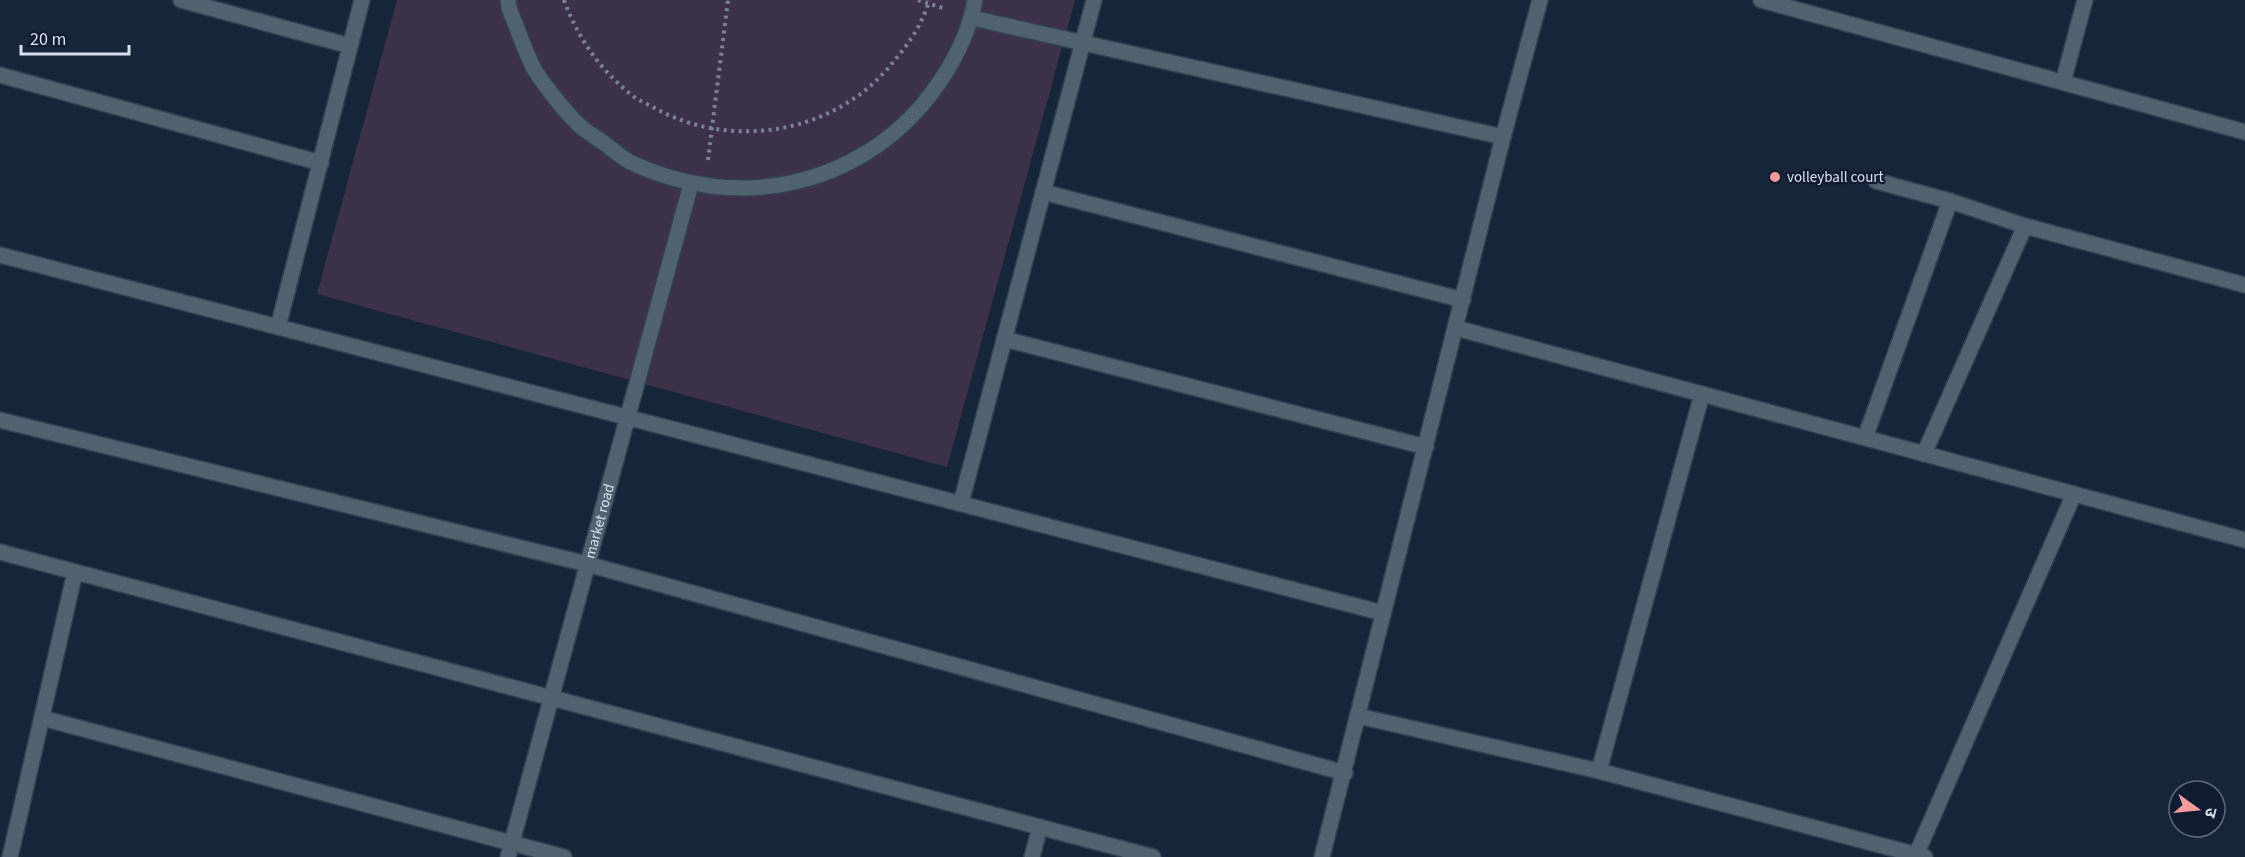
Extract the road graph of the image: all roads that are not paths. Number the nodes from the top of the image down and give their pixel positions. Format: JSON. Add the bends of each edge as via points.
{"nodes":[{"id":1,"x":182,"y":0,"type":"edge"},
{"id":2,"x":363,"y":0,"type":"edge"},
{"id":3,"x":508,"y":0,"type":"edge"},
{"id":4,"x":975,"y":0,"type":"edge"},
{"id":5,"x":1094,"y":0,"type":"edge"},
{"id":6,"x":1539,"y":0,"type":"edge"},
{"id":7,"x":1761,"y":0,"type":"edge"},
{"id":8,"x":2085,"y":0,"type":"edge"},
{"id":9,"x":1808,"y":6,"type":"edge"},
{"id":10,"x":972,"y":18,"type":"junction"},
{"id":11,"x":1083,"y":43,"type":"junction"},
{"id":12,"x":350,"y":46,"type":"junction"},
{"id":13,"x":0,"y":75,"type":"edge"},
{"id":14,"x":2063,"y":82,"type":"junction"},
{"id":15,"x":2245,"y":132,"type":"edge"},
{"id":16,"x":1503,"y":137,"type":"junction"},
{"id":17,"x":321,"y":163,"type":"junction"},
{"id":18,"x":1876,"y":181,"type":"dead end"},
{"id":19,"x":698,"y":185,"type":"junction"},
{"id":20,"x":1044,"y":192,"type":"junction"},
{"id":21,"x":1950,"y":201,"type":"junction"},
{"id":22,"x":2025,"y":226,"type":"junction"},
{"id":23,"x":0,"y":255,"type":"edge"},
{"id":24,"x":2245,"y":285,"type":"edge"},
{"id":25,"x":1463,"y":300,"type":"junction"},
{"id":26,"x":278,"y":327,"type":"junction"},
{"id":27,"x":1456,"y":328,"type":"junction"},
{"id":28,"x":1004,"y":339,"type":"junction"},
{"id":29,"x":1702,"y":394,"type":"junction"},
{"id":30,"x":627,"y":418,"type":"junction"},
{"id":31,"x":0,"y":420,"type":"edge"},
{"id":32,"x":1866,"y":438,"type":"junction"},
{"id":33,"x":1426,"y":447,"type":"junction"},
{"id":34,"x":1924,"y":454,"type":"junction"},
{"id":35,"x":2074,"y":494,"type":"junction"},
{"id":36,"x":961,"y":503,"type":"junction"},
{"id":37,"x":2245,"y":540,"type":"edge"},
{"id":38,"x":0,"y":552,"type":"edge"},
{"id":39,"x":587,"y":564,"type":"junction"},
{"id":40,"x":75,"y":572,"type":"junction"},
{"id":41,"x":1383,"y":613,"type":"junction"},
{"id":42,"x":551,"y":698,"type":"junction"},
{"id":43,"x":1358,"y":716,"type":"junction"},
{"id":44,"x":42,"y":718,"type":"junction"},
{"id":45,"x":1599,"y":771,"type":"junction"},
{"id":46,"x":1344,"y":773,"type":"junction"},
{"id":47,"x":1040,"y":827,"type":"junction"},
{"id":48,"x":510,"y":850,"type":"edge"},
{"id":49,"x":1921,"y":856,"type":"edge"},
{"id":50,"x":10,"y":857,"type":"edge"},
{"id":51,"x":564,"y":857,"type":"edge"},
{"id":52,"x":1032,"y":857,"type":"edge"},
{"id":53,"x":1153,"y":857,"type":"edge"},
{"id":54,"x":1322,"y":857,"type":"edge"}],
"edges":[{"from":1,"to":12,"type":"street"},
{"from":2,"to":12,"type":"street"},
{"from":3,"to":19,"type":"street","via":[[534,70],[575,122],[628,161]]},
{"from":4,"to":10,"type":"street"},
{"from":5,"to":11,"type":"street"},
{"from":6,"to":16,"type":"street"},
{"from":7,"to":9,"type":"street"},
{"from":8,"to":14,"type":"street"},
{"from":9,"to":14,"type":"street"},
{"from":10,"to":11,"type":"street"},
{"from":10,"to":19,"type":"street","via":[[948,71],[914,116],[870,152],[818,177],[762,189]]},
{"from":11,"to":16,"type":"street"},
{"from":11,"to":20,"type":"street"},
{"from":12,"to":17,"type":"street"},
{"from":13,"to":17,"type":"street"},
{"from":14,"to":15,"type":"street"},
{"from":16,"to":25,"type":"street"},
{"from":17,"to":26,"type":"street"},
{"from":18,"to":21,"type":"street"},
{"from":19,"to":30,"type":"street","name":"market road"},
{"from":20,"to":25,"type":"street"},
{"from":20,"to":28,"type":"street"},
{"from":21,"to":22,"type":"street"},
{"from":21,"to":32,"type":"street"},
{"from":22,"to":24,"type":"street"},
{"from":22,"to":34,"type":"street"},
{"from":23,"to":26,"type":"street"},
{"from":25,"to":27,"type":"street"},
{"from":26,"to":30,"type":"street"},
{"from":27,"to":29,"type":"street"},
{"from":27,"to":33,"type":"street"},
{"from":28,"to":33,"type":"street"},
{"from":28,"to":36,"type":"street"},
{"from":29,"to":32,"type":"street"},
{"from":29,"to":45,"type":"street"},
{"from":30,"to":36,"type":"street"},
{"from":30,"to":39,"type":"street","name":"market road"},
{"from":31,"to":39,"type":"street"},
{"from":32,"to":34,"type":"street"},
{"from":33,"to":41,"type":"street"},
{"from":34,"to":35,"type":"street"},
{"from":35,"to":37,"type":"street"},
{"from":35,"to":49,"type":"street"},
{"from":36,"to":41,"type":"street"},
{"from":38,"to":40,"type":"street"},
{"from":39,"to":42,"type":"street","name":"market road"},
{"from":39,"to":46,"type":"street"},
{"from":40,"to":42,"type":"street"},
{"from":40,"to":44,"type":"street"},
{"from":41,"to":43,"type":"street"},
{"from":42,"to":47,"type":"street"},
{"from":42,"to":48,"type":"street","name":"market road"},
{"from":43,"to":45,"type":"street"},
{"from":43,"to":46,"type":"street"},
{"from":44,"to":48,"type":"street"},
{"from":44,"to":50,"type":"street"},
{"from":45,"to":49,"type":"street"},
{"from":46,"to":54,"type":"street"},
{"from":47,"to":52,"type":"street"},
{"from":47,"to":53,"type":"street"},
{"from":48,"to":51,"type":"street"}]}
